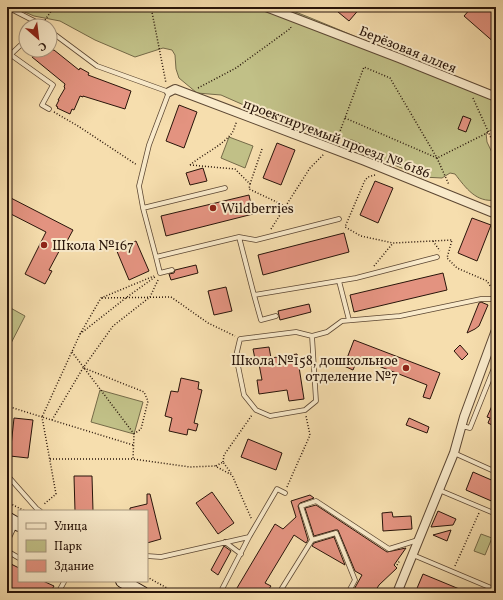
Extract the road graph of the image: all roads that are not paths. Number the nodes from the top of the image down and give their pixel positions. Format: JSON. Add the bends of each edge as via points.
{"nodes":[{"id":1,"x":7,"y":7,"type":"edge"},
{"id":2,"x":266,"y":7,"type":"edge"},
{"id":3,"x":28,"y":18,"type":"edge"},
{"id":4,"x":58,"y":37,"type":"edge"},
{"id":5,"x":18,"y":48,"type":"edge"},
{"id":6,"x":9,"y":56,"type":"edge"},
{"id":7,"x":172,"y":90,"type":"junction"},
{"id":8,"x":496,"y":97,"type":"edge"},
{"id":9,"x":49,"y":109,"type":"road end"},
{"id":10,"x":225,"y":188,"type":"dead end"},
{"id":11,"x":143,"y":208,"type":"junction"},
{"id":12,"x":496,"y":214,"type":"edge"},
{"id":13,"x":339,"y":219,"type":"dead end"},
{"id":14,"x":239,"y":237,"type":"junction"},
{"id":15,"x":156,"y":257,"type":"junction"},
{"id":16,"x":437,"y":257,"type":"dead end"},
{"id":17,"x":172,"y":270,"type":"dead end"},
{"id":18,"x":339,"y":281,"type":"junction"},
{"id":19,"x":254,"y":295,"type":"junction"},
{"id":20,"x":496,"y":299,"type":"edge"},
{"id":21,"x":276,"y":316,"type":"dead end"},
{"id":22,"x":349,"y":320,"type":"junction"},
{"id":23,"x":496,"y":330,"type":"edge"},
{"id":24,"x":312,"y":336,"type":"junction"},
{"id":25,"x":496,"y":363,"type":"edge"},
{"id":26,"x":462,"y":426,"type":"junction"},
{"id":27,"x":454,"y":453,"type":"junction"},
{"id":28,"x":496,"y":472,"type":"edge"},
{"id":29,"x":7,"y":475,"type":"edge"},
{"id":30,"x":438,"y":490,"type":"junction"},
{"id":31,"x":285,"y":493,"type":"road end"},
{"id":32,"x":39,"y":510,"type":"edge"},
{"id":33,"x":496,"y":514,"type":"edge"},
{"id":34,"x":14,"y":522,"type":"edge"},
{"id":35,"x":249,"y":537,"type":"junction"},
{"id":36,"x":312,"y":540,"type":"junction"},
{"id":37,"x":418,"y":540,"type":"junction"},
{"id":38,"x":7,"y":542,"type":"edge"},
{"id":39,"x":225,"y":542,"type":"junction"},
{"id":40,"x":7,"y":551,"type":"edge"},
{"id":41,"x":241,"y":554,"type":"junction"},
{"id":42,"x":412,"y":555,"type":"junction"},
{"id":43,"x":148,"y":556,"type":"edge"},
{"id":44,"x":18,"y":557,"type":"edge"},
{"id":45,"x":64,"y":582,"type":"edge"},
{"id":46,"x":124,"y":586,"type":"edge"},
{"id":47,"x":496,"y":590,"type":"edge"},
{"id":48,"x":58,"y":593,"type":"edge"},
{"id":49,"x":142,"y":593,"type":"edge"},
{"id":50,"x":220,"y":593,"type":"edge"},
{"id":51,"x":279,"y":593,"type":"edge"},
{"id":52,"x":348,"y":593,"type":"edge"},
{"id":53,"x":397,"y":593,"type":"edge"}],
"edges":[{"from":1,"to":3,"type":"lane"},
{"from":2,"to":8,"type":"street","name":"Берёзовая аллея"},
{"from":4,"to":7,"type":"lane","via":[[97,66]]},
{"from":5,"to":6,"type":"lane"},
{"from":6,"to":9,"type":"lane","via":[[53,86],[42,105]]},
{"from":7,"to":11,"type":"lane","via":[[149,145],[138,186]]},
{"from":7,"to":12,"type":"street","name":"проектируемый проезд № 6186","via":[[332,149]]},
{"from":10,"to":11,"type":"lane"},
{"from":11,"to":15,"type":"lane"},
{"from":13,"to":14,"type":"lane","via":[[256,240]]},
{"from":14,"to":15,"type":"lane"},
{"from":14,"to":19,"type":"lane"},
{"from":15,"to":17,"type":"lane","via":[[160,273]]},
{"from":16,"to":18,"type":"lane"},
{"from":18,"to":19,"type":"lane"},
{"from":18,"to":22,"type":"lane"},
{"from":19,"to":21,"type":"lane","via":[[261,320]]},
{"from":20,"to":22,"type":"lane","via":[[481,299],[400,316]]},
{"from":22,"to":24,"type":"lane","via":[[342,321],[327,332]]},
{"from":23,"to":26,"type":"street"},
{"from":24,"to":24,"type":"lane","via":[[296,332],[240,339],[236,356],[244,395],[256,410],[270,416],[305,410],[316,401]]},
{"from":25,"to":26,"type":"lane","via":[[470,428]]},
{"from":26,"to":27,"type":"street"},
{"from":27,"to":28,"type":"lane"},
{"from":27,"to":30,"type":"street"},
{"from":29,"to":32,"type":"lane"},
{"from":30,"to":33,"type":"lane"},
{"from":30,"to":37,"type":"street"},
{"from":31,"to":35,"type":"lane","via":[[277,489]]},
{"from":34,"to":38,"type":"lane"},
{"from":35,"to":39,"type":"lane"},
{"from":35,"to":41,"type":"lane"},
{"from":36,"to":37,"type":"lane","via":[[301,506],[316,501],[388,549]]},
{"from":36,"to":51,"type":"lane"},
{"from":36,"to":52,"type":"lane","via":[[336,533],[355,580]]},
{"from":37,"to":42,"type":"street"},
{"from":39,"to":41,"type":"lane"},
{"from":39,"to":43,"type":"lane","via":[[161,557]]},
{"from":40,"to":44,"type":"lane"},
{"from":41,"to":50,"type":"lane"},
{"from":42,"to":47,"type":"lane"},
{"from":42,"to":53,"type":"street"},
{"from":45,"to":48,"type":"lane"},
{"from":46,"to":49,"type":"street"}]}
